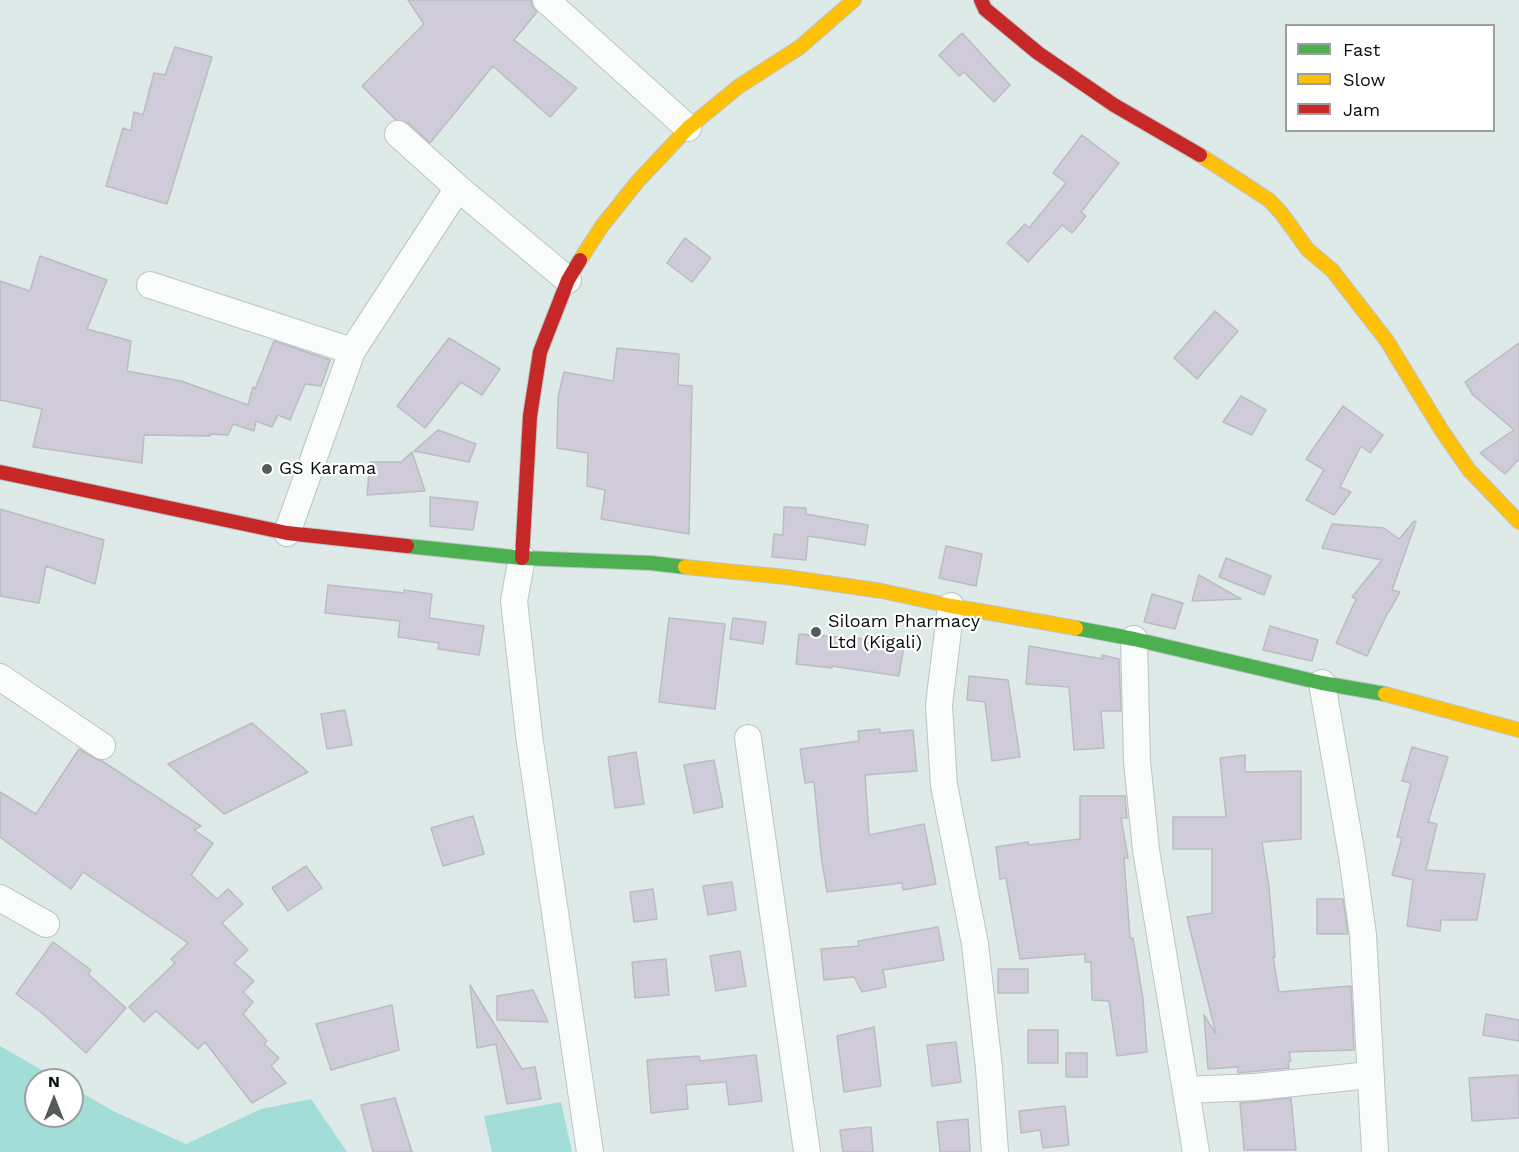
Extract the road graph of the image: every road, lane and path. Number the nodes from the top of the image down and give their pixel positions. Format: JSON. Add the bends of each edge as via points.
{"nodes":[{"id":1,"x":546,"y":0,"type":"edge"},
{"id":2,"x":854,"y":0,"type":"edge"},
{"id":3,"x":981,"y":0,"type":"edge"},
{"id":4,"x":688,"y":128,"type":"junction"},
{"id":5,"x":398,"y":134,"type":"dead end"},
{"id":6,"x":458,"y":188,"type":"junction"},
{"id":7,"x":568,"y":280,"type":"junction"},
{"id":8,"x":150,"y":285,"type":"dead end"},
{"id":9,"x":352,"y":351,"type":"junction"},
{"id":10,"x":0,"y":472,"type":"edge"},
{"id":11,"x":1519,"y":522,"type":"edge"},
{"id":12,"x":287,"y":533,"type":"junction"},
{"id":13,"x":522,"y":558,"type":"junction"},
{"id":14,"x":951,"y":606,"type":"junction"},
{"id":15,"x":1134,"y":639,"type":"junction"},
{"id":16,"x":0,"y":677,"type":"edge"},
{"id":17,"x":1322,"y":683,"type":"junction"},
{"id":18,"x":1519,"y":730,"type":"edge"},
{"id":19,"x":748,"y":738,"type":"dead end"},
{"id":20,"x":102,"y":746,"type":"dead end"},
{"id":21,"x":0,"y":897,"type":"edge"},
{"id":22,"x":46,"y":924,"type":"dead end"},
{"id":23,"x":1370,"y":1076,"type":"junction"},
{"id":24,"x":1187,"y":1090,"type":"junction"},
{"id":25,"x":590,"y":1152,"type":"edge"},
{"id":26,"x":807,"y":1152,"type":"edge"},
{"id":27,"x":995,"y":1152,"type":"edge"},
{"id":28,"x":1196,"y":1152,"type":"edge"},
{"id":29,"x":1375,"y":1152,"type":"edge"}],
"edges":[{"from":1,"to":4,"type":"street"},
{"from":2,"to":4,"type":"main road","via":[[800,47],[738,87]]},
{"from":3,"to":11,"type":"main road","via":[[985,9],[1038,53],[1114,105],[1269,200],[1308,250],[1353,295],[1469,470]]},
{"from":4,"to":7,"type":"main road","via":[[638,180],[602,226]]},
{"from":5,"to":6,"type":"street"},
{"from":6,"to":7,"type":"street"},
{"from":6,"to":9,"type":"street"},
{"from":7,"to":13,"type":"main road","via":[[540,352],[530,416]]},
{"from":8,"to":9,"type":"street"},
{"from":9,"to":12,"type":"street"},
{"from":10,"to":12,"type":"main road"},
{"from":12,"to":13,"type":"main road"},
{"from":13,"to":14,"type":"main road","via":[[651,563],[786,577]]},
{"from":13,"to":25,"type":"street","via":[[514,601],[527,724]]},
{"from":14,"to":15,"type":"main road"},
{"from":14,"to":27,"type":"street","via":[[939,705],[944,785],[975,944]]},
{"from":15,"to":17,"type":"main road"},
{"from":15,"to":24,"type":"street","via":[[1137,761],[1146,850]]},
{"from":16,"to":20,"type":"street"},
{"from":17,"to":18,"type":"main road","via":[[1388,695]]},
{"from":17,"to":23,"type":"street","via":[[1363,935]]},
{"from":19,"to":26,"type":"street"},
{"from":21,"to":22,"type":"street"},
{"from":23,"to":24,"type":"street"},
{"from":23,"to":29,"type":"street"},
{"from":24,"to":28,"type":"street"}]}
